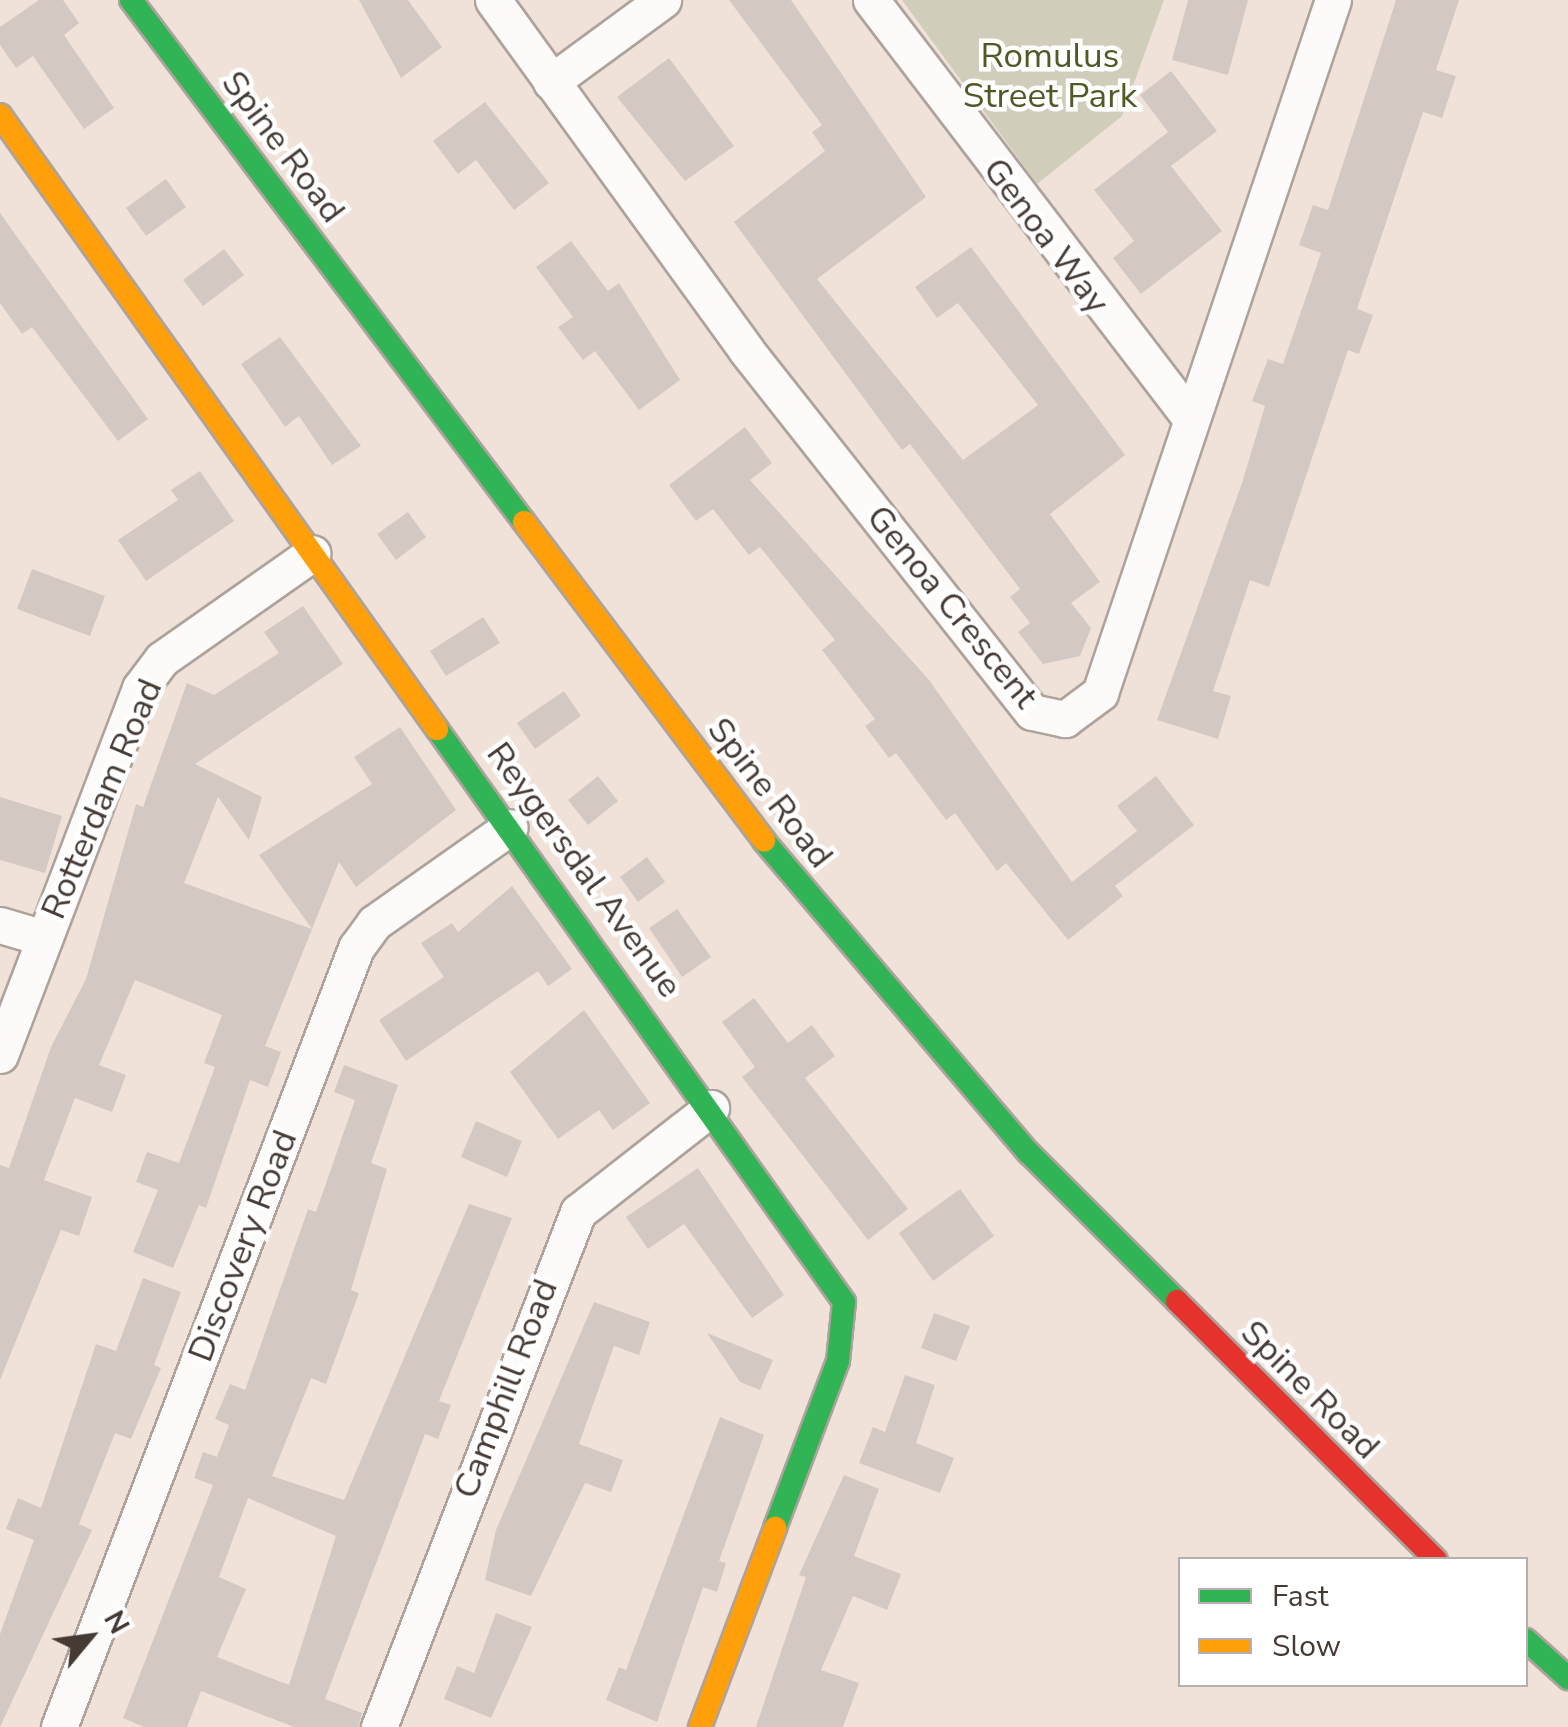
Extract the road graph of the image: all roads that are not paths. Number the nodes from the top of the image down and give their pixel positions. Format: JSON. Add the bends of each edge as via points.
{"nodes":[{"id":1,"x":130,"y":0,"type":"edge"},
{"id":2,"x":493,"y":0,"type":"edge"},
{"id":3,"x":662,"y":0,"type":"edge"},
{"id":4,"x":871,"y":0,"type":"edge"},
{"id":5,"x":1333,"y":0,"type":"edge"},
{"id":6,"x":551,"y":82,"type":"junction"},
{"id":7,"x":0,"y":114,"type":"edge"},
{"id":8,"x":1191,"y":419,"type":"junction"},
{"id":9,"x":313,"y":553,"type":"junction"},
{"id":10,"x":510,"y":826,"type":"junction"},
{"id":11,"x":0,"y":925,"type":"edge"},
{"id":12,"x":44,"y":938,"type":"junction"},
{"id":13,"x":0,"y":1055,"type":"edge"},
{"id":14,"x":711,"y":1108,"type":"junction"},
{"id":15,"x":1433,"y":1557,"type":"edge"},
{"id":16,"x":1528,"y":1642,"type":"edge"},
{"id":17,"x":1568,"y":1678,"type":"edge"},
{"id":18,"x":59,"y":1727,"type":"edge"},
{"id":19,"x":379,"y":1727,"type":"edge"},
{"id":20,"x":700,"y":1727,"type":"edge"}],
"edges":[{"from":1,"to":15,"type":"main road","name":"Spine Road","via":[[814,909],[1029,1154]]},
{"from":2,"to":6,"type":"street","name":"Genoa Crescent"},
{"from":3,"to":6,"type":"street"},
{"from":4,"to":8,"type":"street","name":"Genoa Way"},
{"from":5,"to":8,"type":"street","name":"Genoa Crescent"},
{"from":6,"to":8,"type":"street","name":"Genoa Crescent","via":[[746,350],[1032,712],[1064,719],[1100,693]]},
{"from":7,"to":9,"type":"main road","name":"Reygersdal Avenue"},
{"from":9,"to":10,"type":"main road","name":"Reygersdal Avenue"},
{"from":9,"to":12,"type":"street","name":"Rotterdam Road","via":[[162,659],[140,688]]},
{"from":10,"to":14,"type":"main road","name":"Reygersdal Avenue"},
{"from":10,"to":18,"type":"street","name":"Discovery Road","via":[[374,923],[356,948]]},
{"from":11,"to":12,"type":"street"},
{"from":12,"to":13,"type":"street","name":"Rotterdam Road"},
{"from":14,"to":19,"type":"street","name":"Camphill Road","via":[[578,1212]]},
{"from":14,"to":20,"type":"main road","name":"Reygersdal Avenue","via":[[823,1264],[846,1316],[838,1361]]},
{"from":16,"to":17,"type":"main road"}]}
